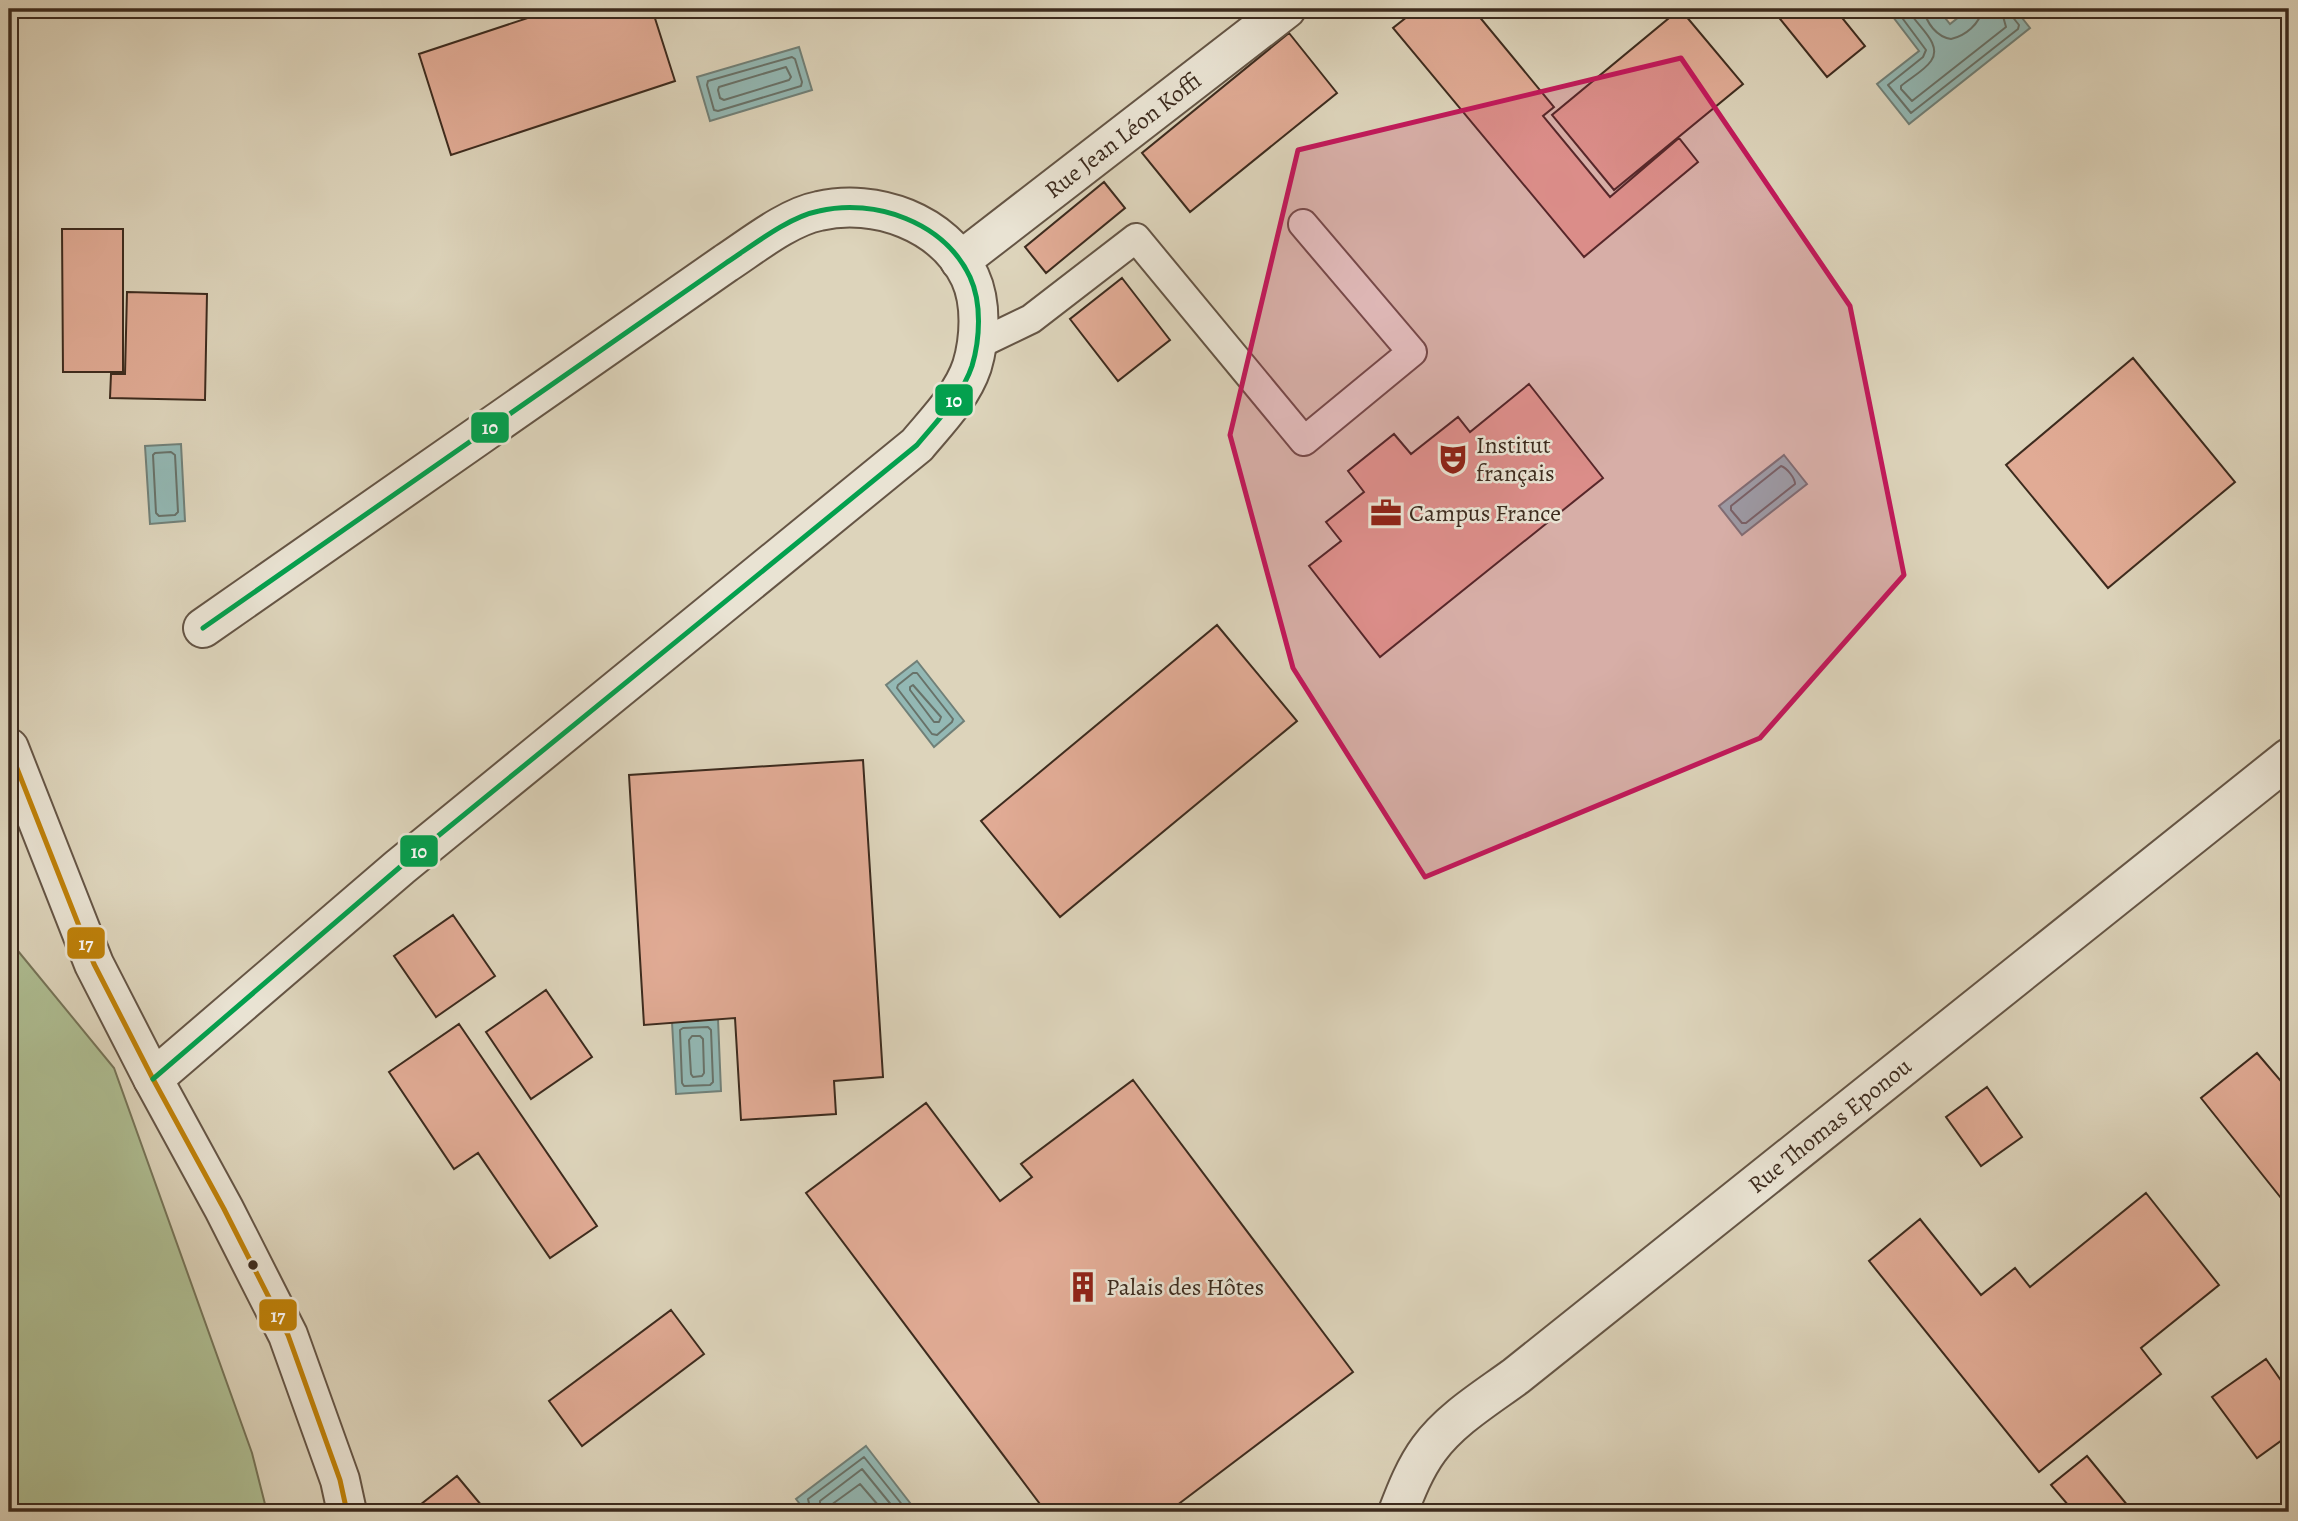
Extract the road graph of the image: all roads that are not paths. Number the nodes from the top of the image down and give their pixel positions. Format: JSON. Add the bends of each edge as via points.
{"nodes":[{"id":1,"x":1286,"y":9,"type":"edge"},
{"id":2,"x":1303,"y":224,"type":"dead end"},
{"id":3,"x":960,"y":261,"type":"junction"},
{"id":4,"x":976,"y":345,"type":"junction"},
{"id":5,"x":203,"y":628,"type":"dead end"},
{"id":6,"x":9,"y":748,"type":"edge"},
{"id":7,"x":2289,"y":758,"type":"edge"},
{"id":8,"x":153,"y":1079,"type":"junction"},
{"id":9,"x":347,"y":1512,"type":"edge"},
{"id":10,"x":1398,"y":1512,"type":"edge"}],
"edges":[{"from":1,"to":3,"type":"street","name":"Rue Jean Léon Koffi"},
{"from":2,"to":4,"type":"lane","via":[[1412,352],[1304,441],[1136,238],[1031,319]]},
{"from":3,"to":4,"type":"street","via":[[978,304]]},
{"from":3,"to":5,"type":"street","via":[[940,239],[886,211],[853,207],[801,217],[726,263]]},
{"from":4,"to":8,"type":"street","via":[[971,369],[950,406],[917,445],[400,867]]},
{"from":6,"to":8,"type":"street","via":[[94,964]]},
{"from":7,"to":10,"type":"street","name":"Rue Thomas Eponou","via":[[1455,1421],[1429,1448]]},
{"from":8,"to":9,"type":"street","via":[[288,1335]]}]}
